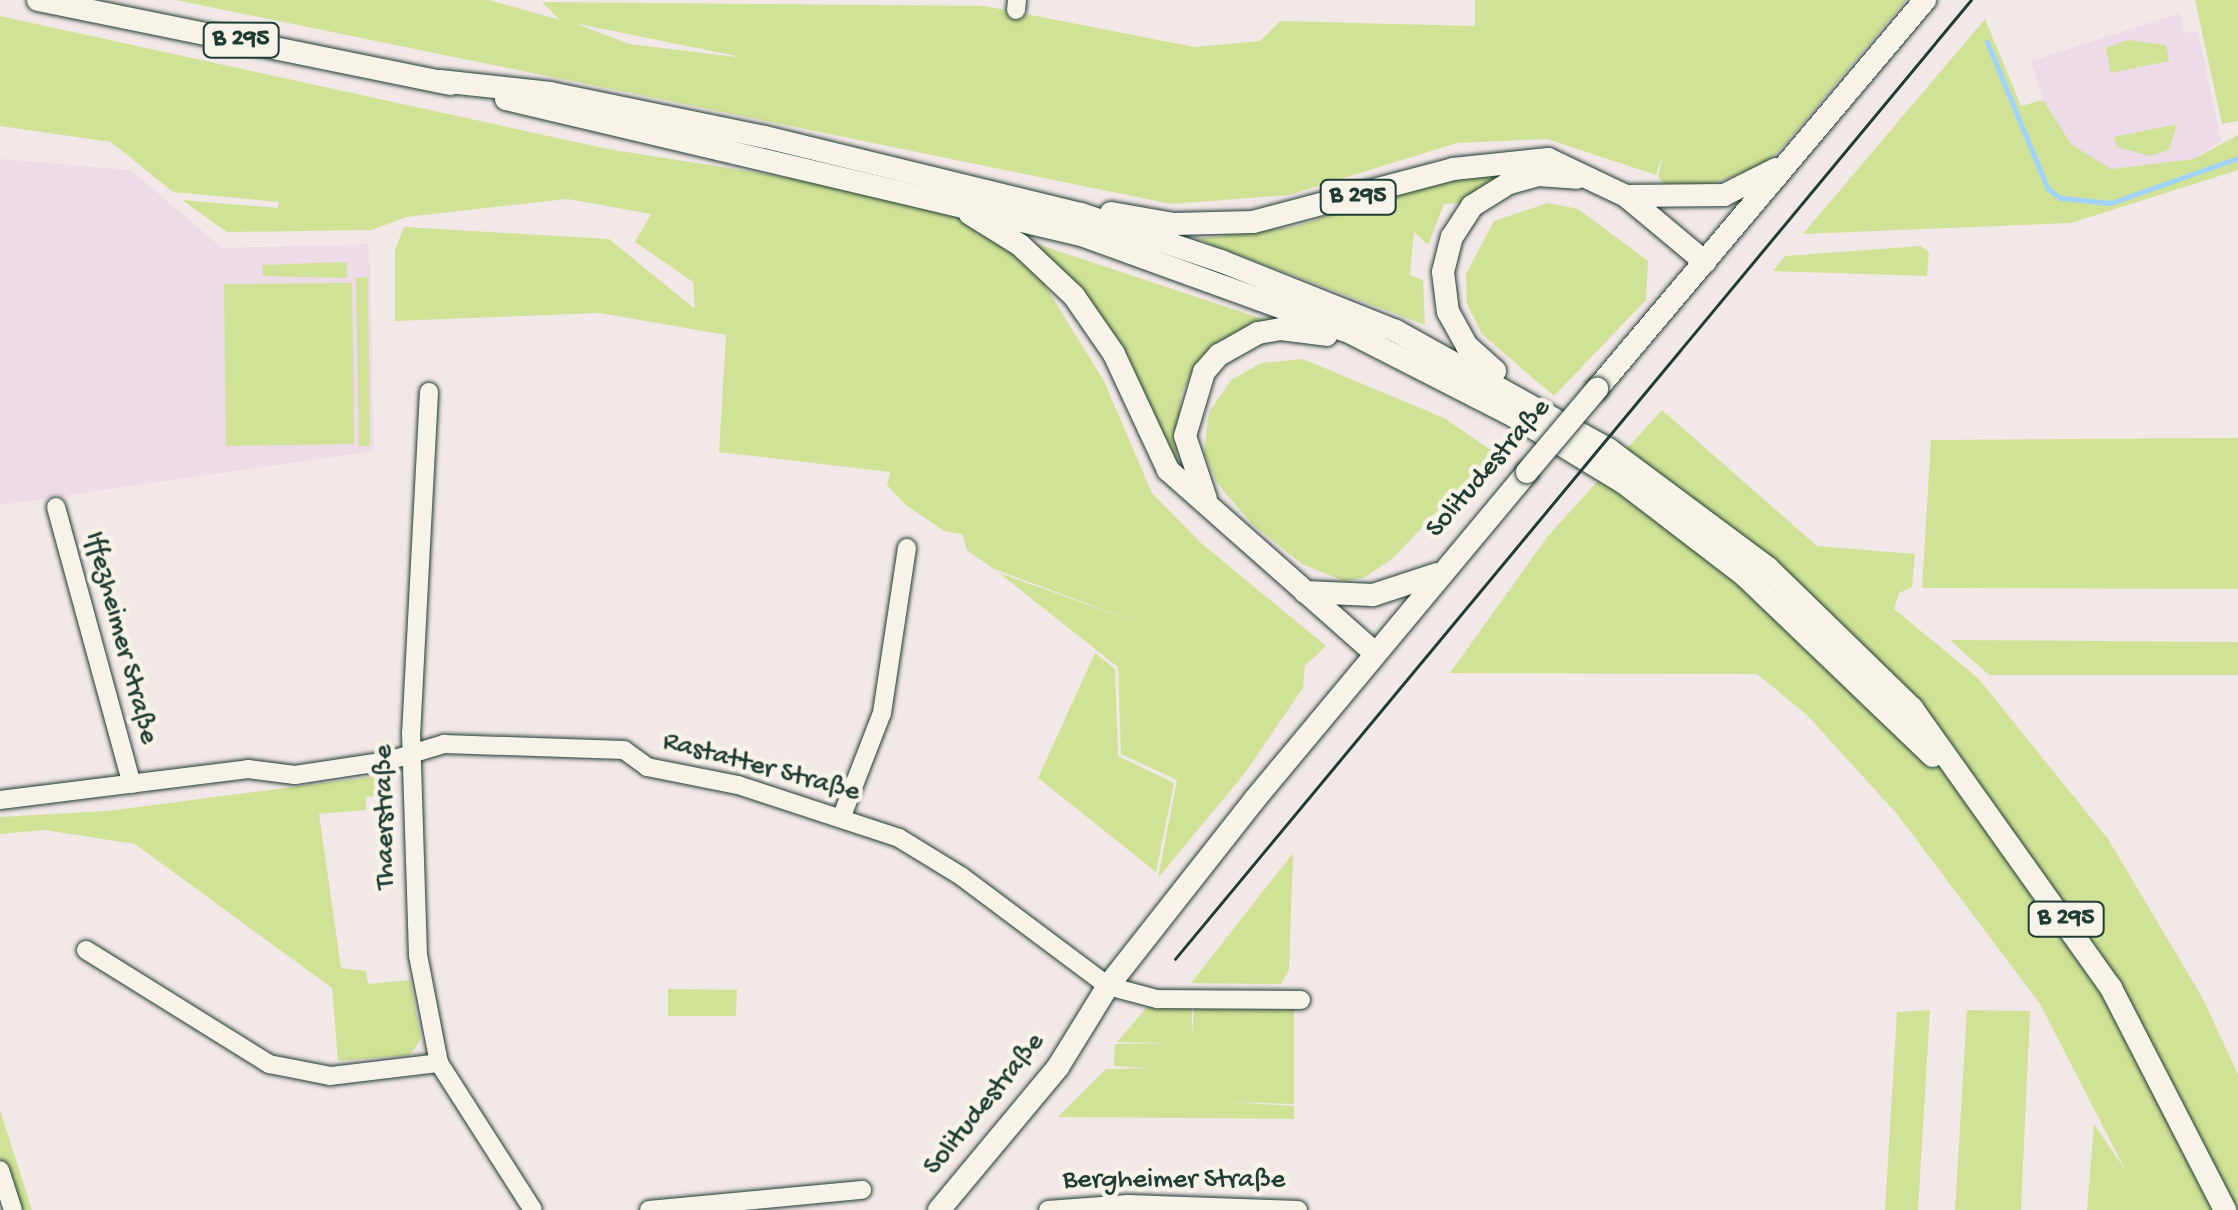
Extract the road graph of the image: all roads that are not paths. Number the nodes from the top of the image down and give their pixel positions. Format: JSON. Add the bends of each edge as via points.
{"nodes":[{"id":1,"x":38,"y":0,"type":"edge"},
{"id":2,"x":1925,"y":0,"type":"edge"},
{"id":3,"x":440,"y":80,"type":"junction"},
{"id":4,"x":1791,"y":160,"type":"junction"},
{"id":5,"x":1595,"y":178,"type":"junction"},
{"id":6,"x":1626,"y":196,"type":"junction"},
{"id":7,"x":955,"y":204,"type":"junction"},
{"id":8,"x":1081,"y":214,"type":"junction"},
{"id":9,"x":1706,"y":262,"type":"junction"},
{"id":10,"x":1351,"y":333,"type":"junction"},
{"id":11,"x":429,"y":392,"type":"dead end"},
{"id":12,"x":1516,"y":393,"type":"junction"},
{"id":13,"x":56,"y":507,"type":"dead end"},
{"id":14,"x":1213,"y":511,"type":"junction"},
{"id":15,"x":908,"y":548,"type":"dead end"},
{"id":16,"x":1439,"y":573,"type":"junction"},
{"id":17,"x":1305,"y":592,"type":"junction"},
{"id":18,"x":1374,"y":652,"type":"junction"},
{"id":19,"x":412,"y":752,"type":"junction"},
{"id":20,"x":132,"y":784,"type":"junction"},
{"id":21,"x":0,"y":800,"type":"edge"},
{"id":22,"x":1984,"y":807,"type":"junction"},
{"id":23,"x":842,"y":816,"type":"junction"},
{"id":24,"x":86,"y":950,"type":"dead end"},
{"id":25,"x":1108,"y":986,"type":"junction"},
{"id":26,"x":1301,"y":1000,"type":"dead end"},
{"id":27,"x":439,"y":1063,"type":"junction"},
{"id":28,"x":0,"y":1170,"type":"edge"},
{"id":29,"x":862,"y":1190,"type":"dead end"},
{"id":30,"x":13,"y":1210,"type":"edge"},
{"id":31,"x":533,"y":1210,"type":"edge"},
{"id":32,"x":649,"y":1210,"type":"edge"},
{"id":33,"x":938,"y":1210,"type":"edge"},
{"id":34,"x":1048,"y":1210,"type":"edge"},
{"id":35,"x":1298,"y":1210,"type":"edge"},
{"id":36,"x":2225,"y":1210,"type":"edge"}],
"edges":[{"from":1,"to":3,"type":"main road","number":"B 295"},
{"from":2,"to":4,"type":"main road","name":"Solitudestraße"},
{"from":3,"to":7,"type":"main road","number":"B 295"},
{"from":3,"to":8,"type":"main road","number":"B 295","via":[[550,93],[766,136]]},
{"from":4,"to":6,"type":"main road","via":[[1724,196]]},
{"from":4,"to":9,"type":"main road","name":"Solitudestraße"},
{"from":5,"to":6,"type":"main road","number":"B 295"},
{"from":5,"to":8,"type":"main road","number":"B 295","via":[[1548,158],[1522,158],[1453,168],[1253,222],[1174,224],[1116,212]]},
{"from":5,"to":12,"type":"main road","number":"B 295","via":[[1538,175],[1498,188],[1472,206],[1445,254],[1444,293],[1455,329]]},
{"from":6,"to":9,"type":"main road","number":"B 295"},
{"from":7,"to":10,"type":"main road","number":"B 295","via":[[1129,250]]},
{"from":7,"to":14,"type":"main road","number":"B 295","via":[[1020,245],[1074,296],[1114,354],[1168,470]]},
{"from":8,"to":12,"type":"main road","number":"B 295","via":[[1335,305]]},
{"from":9,"to":16,"type":"main road","name":"Solitudestraße","bridge":true},
{"from":10,"to":14,"type":"main road","number":"B 295","via":[[1258,334],[1219,354],[1204,372],[1185,436],[1195,478]]},
{"from":10,"to":22,"type":"main road","number":"B 295","via":[[1514,416],[1668,516],[1810,634]]},
{"from":11,"to":19,"type":"street","name":"Thaerstraße"},
{"from":12,"to":22,"type":"main road","number":"B 295","via":[[1648,476],[1825,618],[1912,708]]},
{"from":13,"to":20,"type":"street","name":"Iffezheimer Straße"},
{"from":14,"to":17,"type":"main road","number":"B 295"},
{"from":15,"to":23,"type":"street","via":[[882,713]]},
{"from":16,"to":17,"type":"main road","via":[[1373,595]]},
{"from":16,"to":18,"type":"main road","name":"Solitudestraße"},
{"from":17,"to":18,"type":"main road","number":"B 295"},
{"from":18,"to":25,"type":"main road","name":"Solitudestraße"},
{"from":19,"to":20,"type":"street","name":"Rastatter Straße","via":[[295,775],[248,769]]},
{"from":19,"to":23,"type":"street","name":"Rastatter Straße","via":[[444,744],[624,750],[647,767]]},
{"from":19,"to":27,"type":"street","name":"Thaerstraße","via":[[418,955]]},
{"from":20,"to":21,"type":"street","name":"Rastatter Straße"},
{"from":22,"to":36,"type":"main road","number":"B 295","via":[[2111,988]]},
{"from":23,"to":25,"type":"street","name":"Rastatter Straße","via":[[899,838],[961,876]]},
{"from":24,"to":27,"type":"street","via":[[269,1064],[330,1076]]},
{"from":25,"to":26,"type":"street","via":[[1157,1000]]},
{"from":25,"to":33,"type":"main road","name":"Solitudestraße","via":[[1058,1067]]},
{"from":27,"to":31,"type":"street","name":"Thaerstraße"},
{"from":28,"to":30,"type":"street"},
{"from":29,"to":32,"type":"street"},
{"from":34,"to":35,"type":"street","name":"Bergheimer Straße","via":[[1139,1204]]}]}
